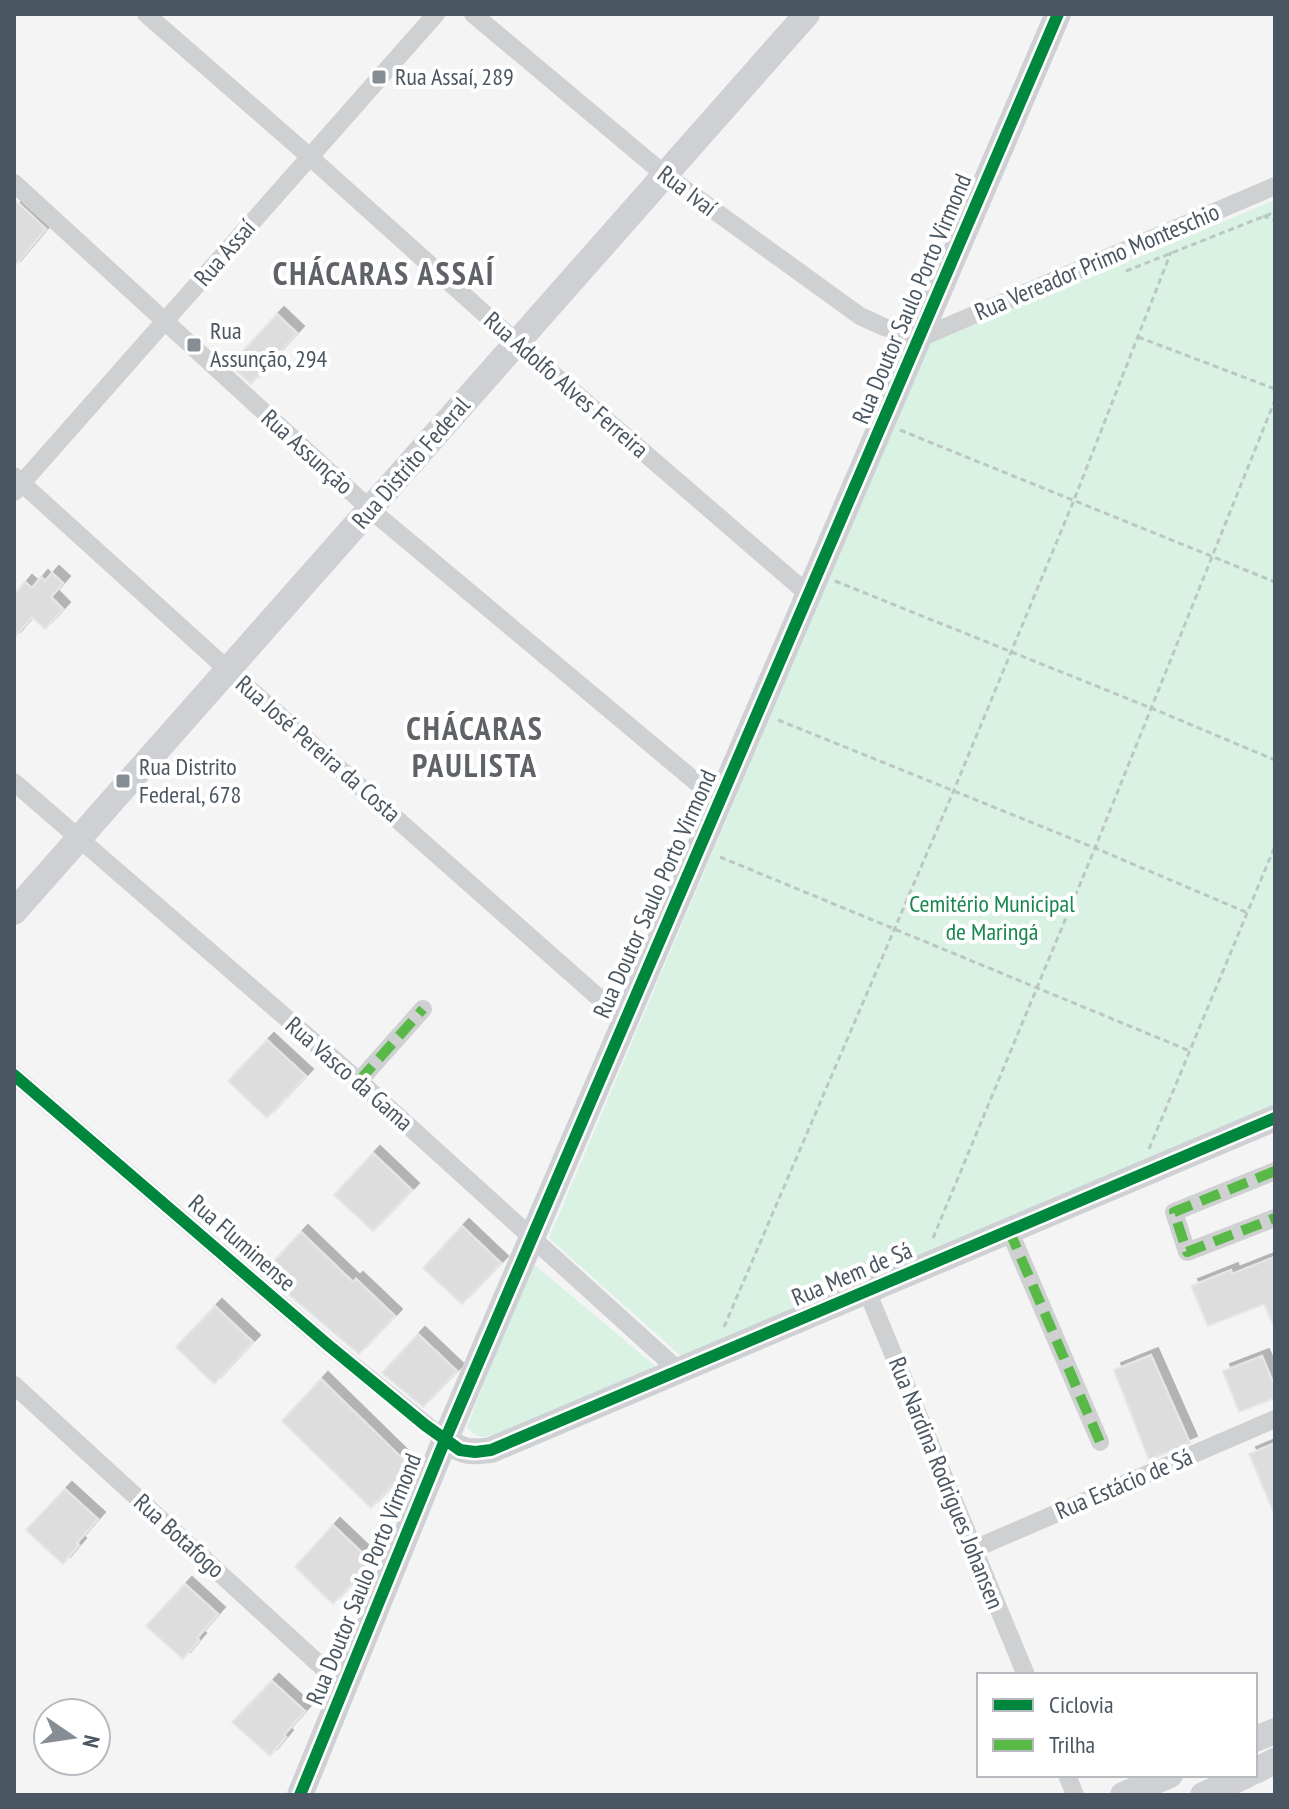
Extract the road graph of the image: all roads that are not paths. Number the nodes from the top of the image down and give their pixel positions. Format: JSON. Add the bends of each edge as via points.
{"nodes":[{"id":1,"x":146,"y":14,"type":"edge"},
{"id":2,"x":436,"y":14,"type":"edge"},
{"id":3,"x":473,"y":14,"type":"edge"},
{"id":4,"x":1058,"y":14,"type":"edge"},
{"id":5,"x":801,"y":16,"type":"edge"},
{"id":6,"x":310,"y":157,"type":"junction"},
{"id":7,"x":665,"y":175,"type":"junction"},
{"id":8,"x":14,"y":183,"type":"edge"},
{"id":9,"x":1275,"y":186,"type":"edge"},
{"id":10,"x":165,"y":321,"type":"junction"},
{"id":11,"x":920,"y":338,"type":"junction"},
{"id":12,"x":517,"y":343,"type":"junction"},
{"id":13,"x":17,"y":484,"type":"edge"},
{"id":14,"x":371,"y":510,"type":"junction"},
{"id":15,"x":808,"y":594,"type":"junction"},
{"id":16,"x":228,"y":670,"type":"junction"},
{"id":17,"x":14,"y":782,"type":"edge"},
{"id":18,"x":720,"y":802,"type":"junction"},
{"id":19,"x":78,"y":839,"type":"junction"},
{"id":20,"x":14,"y":912,"type":"edge"},
{"id":21,"x":423,"y":1009,"type":"dead end"},
{"id":22,"x":624,"y":1020,"type":"junction"},
{"id":23,"x":14,"y":1075,"type":"edge"},
{"id":24,"x":359,"y":1081,"type":"junction"},
{"id":25,"x":1275,"y":1118,"type":"edge"},
{"id":26,"x":1275,"y":1171,"type":"edge"},
{"id":27,"x":1275,"y":1218,"type":"edge"},
{"id":28,"x":1009,"y":1230,"type":"junction"},
{"id":29,"x":532,"y":1236,"type":"junction"},
{"id":30,"x":867,"y":1291,"type":"junction"},
{"id":31,"x":679,"y":1371,"type":"junction"},
{"id":32,"x":14,"y":1385,"type":"edge"},
{"id":33,"x":1275,"y":1419,"type":"edge"},
{"id":34,"x":445,"y":1440,"type":"junction"},
{"id":35,"x":1100,"y":1442,"type":"dead end"},
{"id":36,"x":974,"y":1549,"type":"junction"},
{"id":37,"x":1025,"y":1673,"type":"edge"},
{"id":38,"x":344,"y":1687,"type":"junction"},
{"id":39,"x":1275,"y":1761,"type":"edge"},
{"id":40,"x":1257,"y":1770,"type":"edge"},
{"id":41,"x":1165,"y":1777,"type":"edge"},
{"id":42,"x":1243,"y":1777,"type":"edge"},
{"id":43,"x":300,"y":1795,"type":"edge"},
{"id":44,"x":1123,"y":1795,"type":"edge"},
{"id":45,"x":1203,"y":1795,"type":"edge"}],
"edges":[{"from":1,"to":6,"type":"street","name":"Rua Adolfo Alves Ferreira"},
{"from":2,"to":6,"type":"street","name":"Rua Assaí"},
{"from":3,"to":7,"type":"street","name":"Rua Ivaí"},
{"from":4,"to":11,"type":"street","name":"Rua Doutor Saulo Porto Virmond"},
{"from":5,"to":7,"type":"street","name":"Rua Distrito Federal"},
{"from":6,"to":10,"type":"street","name":"Rua Assaí"},
{"from":6,"to":12,"type":"street","name":"Rua Adolfo Alves Ferreira"},
{"from":7,"to":11,"type":"street","name":"Rua Ivaí","via":[[860,316]]},
{"from":7,"to":12,"type":"street","name":"Rua Distrito Federal"},
{"from":8,"to":10,"type":"street","name":"Rua Assunção"},
{"from":9,"to":11,"type":"street","name":"Rua Vereador Primo Monteschio"},
{"from":10,"to":13,"type":"street","name":"Rua Assaí"},
{"from":10,"to":14,"type":"street","name":"Rua Assunção"},
{"from":11,"to":15,"type":"street","name":"Rua Doutor Saulo Porto Virmond"},
{"from":12,"to":14,"type":"street","name":"Rua Distrito Federal"},
{"from":12,"to":15,"type":"street","name":"Rua Adolfo Alves Ferreira"},
{"from":13,"to":16,"type":"street","name":"Rua José Pereira da Costa"},
{"from":14,"to":16,"type":"street","name":"Rua Distrito Federal"},
{"from":14,"to":18,"type":"street","name":"Rua Assunção"},
{"from":15,"to":18,"type":"street","name":"Rua Doutor Saulo Porto Virmond"},
{"from":16,"to":19,"type":"street","name":"Rua Distrito Federal"},
{"from":16,"to":22,"type":"street","name":"Rua José Pereira da Costa"},
{"from":17,"to":19,"type":"street","name":"Rua Vasco da Gama"},
{"from":18,"to":22,"type":"street","name":"Rua Doutor Saulo Porto Virmond"},
{"from":19,"to":20,"type":"street","name":"Rua Distrito Federal"},
{"from":19,"to":24,"type":"street","name":"Rua Vasco da Gama"},
{"from":21,"to":24,"type":"street"},
{"from":22,"to":29,"type":"street","name":"Rua Doutor Saulo Porto Virmond"},
{"from":23,"to":34,"type":"street","name":"Rua Fluminense"},
{"from":24,"to":29,"type":"street","name":"Rua Vasco da Gama"},
{"from":25,"to":28,"type":"street","name":"Rua Mem de Sá"},
{"from":26,"to":27,"type":"street","via":[[1174,1212],[1187,1252]]},
{"from":28,"to":30,"type":"street","name":"Rua Mem de Sá"},
{"from":28,"to":35,"type":"street"},
{"from":29,"to":31,"type":"street","name":"Rua Vasco da Gama"},
{"from":29,"to":34,"type":"street","name":"Rua Doutor Saulo Porto Virmond"},
{"from":30,"to":31,"type":"street","name":"Rua Mem de Sá"},
{"from":30,"to":36,"type":"street","name":"Rua Nardina Rodrigues Johansen"},
{"from":31,"to":34,"type":"street","name":"Rua Mem de Sá","via":[[491,1450],[460,1450]]},
{"from":32,"to":38,"type":"street","name":"Rua Botafogo"},
{"from":33,"to":36,"type":"street","name":"Rua Estácio de Sá"},
{"from":34,"to":38,"type":"street","name":"Rua Doutor Saulo Porto Virmond"},
{"from":36,"to":37,"type":"street","name":"Rua Nardina Rodrigues Johansen"},
{"from":38,"to":43,"type":"street","name":"Rua Doutor Saulo Porto Virmond"},
{"from":39,"to":40,"type":"street"},
{"from":41,"to":44,"type":"street"},
{"from":42,"to":45,"type":"street"}]}
